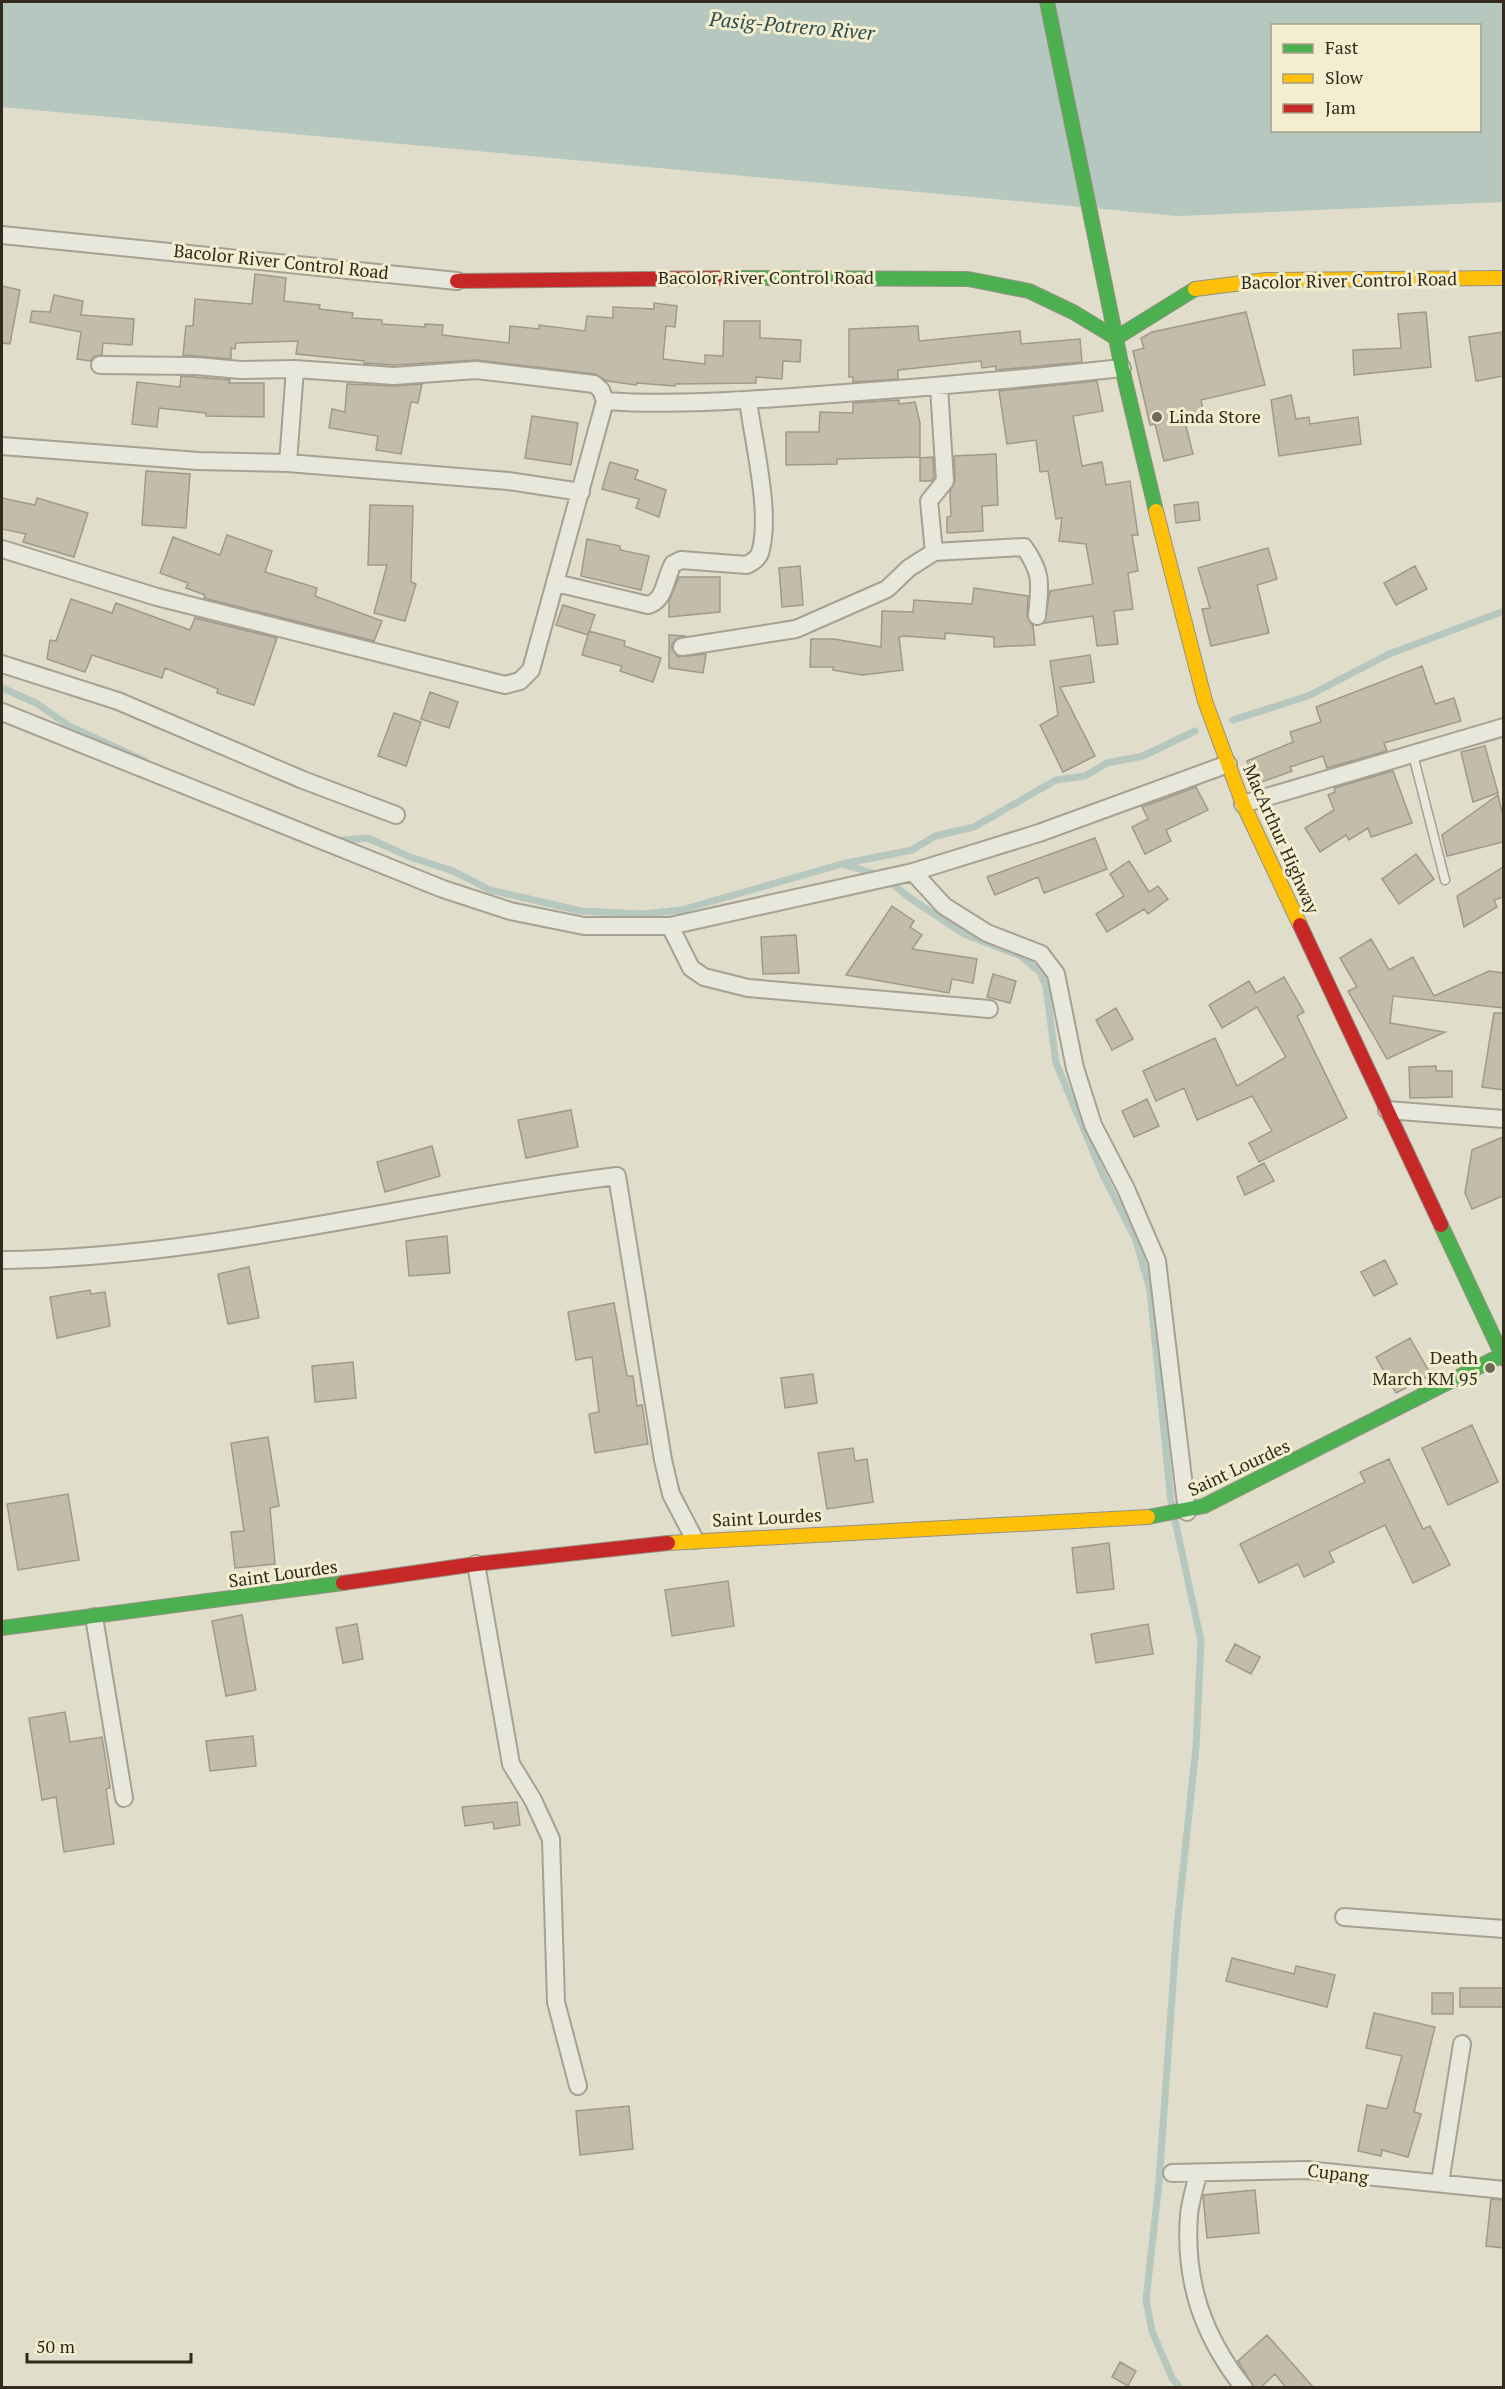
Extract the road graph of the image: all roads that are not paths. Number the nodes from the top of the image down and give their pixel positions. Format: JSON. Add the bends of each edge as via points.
{"nodes":[{"id":1,"x":1047,"y":2,"type":"edge"},
{"id":2,"x":2,"y":235,"type":"edge"},
{"id":3,"x":1503,"y":278,"type":"edge"},
{"id":4,"x":457,"y":281,"type":"joint"},
{"id":5,"x":1116,"y":338,"type":"junction"},
{"id":6,"x":100,"y":365,"type":"dead end"},
{"id":7,"x":1122,"y":368,"type":"junction"},
{"id":8,"x":295,"y":369,"type":"junction"},
{"id":9,"x":939,"y":387,"type":"junction"},
{"id":10,"x":748,"y":400,"type":"junction"},
{"id":11,"x":605,"y":401,"type":"junction"},
{"id":12,"x":2,"y":446,"type":"edge"},
{"id":13,"x":288,"y":463,"type":"junction"},
{"id":14,"x":581,"y":492,"type":"junction"},
{"id":15,"x":2,"y":549,"type":"edge"},
{"id":16,"x":934,"y":552,"type":"junction"},
{"id":17,"x":556,"y":583,"type":"junction"},
{"id":18,"x":1037,"y":616,"type":"dead end"},
{"id":19,"x":682,"y":647,"type":"dead end"},
{"id":20,"x":2,"y":664,"type":"edge"},
{"id":21,"x":2,"y":712,"type":"edge"},
{"id":22,"x":1503,"y":727,"type":"edge"},
{"id":23,"x":1413,"y":755,"type":"junction"},
{"id":24,"x":1228,"y":764,"type":"junction"},
{"id":25,"x":1243,"y":804,"type":"junction"},
{"id":26,"x":396,"y":815,"type":"dead end"},
{"id":27,"x":906,"y":874,"type":"junction"},
{"id":28,"x":1445,"y":880,"type":"dead end"},
{"id":29,"x":670,"y":926,"type":"junction"},
{"id":30,"x":989,"y":1009,"type":"dead end"},
{"id":31,"x":1386,"y":1110,"type":"junction"},
{"id":32,"x":1503,"y":1119,"type":"edge"},
{"id":33,"x":2,"y":1260,"type":"edge"},
{"id":34,"x":1503,"y":1357,"type":"edge"},
{"id":35,"x":1185,"y":1512,"type":"junction"},
{"id":36,"x":695,"y":1540,"type":"junction"},
{"id":37,"x":476,"y":1564,"type":"junction"},
{"id":38,"x":94,"y":1617,"type":"junction"},
{"id":39,"x":2,"y":1628,"type":"edge"},
{"id":40,"x":124,"y":1798,"type":"dead end"},
{"id":41,"x":1344,"y":1917,"type":"dead end"},
{"id":42,"x":1503,"y":1929,"type":"edge"},
{"id":43,"x":1462,"y":2044,"type":"dead end"},
{"id":44,"x":578,"y":2086,"type":"dead end"},
{"id":45,"x":1172,"y":2174,"type":"dead end"},
{"id":46,"x":1198,"y":2174,"type":"junction"},
{"id":47,"x":1440,"y":2183,"type":"junction"},
{"id":48,"x":1503,"y":2190,"type":"edge"},
{"id":49,"x":1244,"y":2388,"type":"edge"}],
"edges":[{"from":1,"to":5,"type":"street","name":"MacArthur Highway"},
{"from":2,"to":4,"type":"street","name":"Bacolor River Control Road"},
{"from":3,"to":5,"type":"street","name":"Bacolor River Control Road","via":[[1266,280],[1191,289]]},
{"from":4,"to":5,"type":"street","name":"Bacolor River Control Road","via":[[968,279],[1029,291]]},
{"from":5,"to":7,"type":"street","name":"MacArthur Highway"},
{"from":6,"to":8,"type":"street"},
{"from":7,"to":9,"type":"street"},
{"from":7,"to":24,"type":"street","name":"MacArthur Highway","via":[[1183,623]]},
{"from":8,"to":11,"type":"street","via":[[394,376],[476,370],[580,380],[594,384]]},
{"from":8,"to":13,"type":"street"},
{"from":9,"to":10,"type":"street"},
{"from":9,"to":16,"type":"street","via":[[945,481],[929,501]]},
{"from":10,"to":11,"type":"street","via":[[647,404]]},
{"from":10,"to":17,"type":"street","via":[[764,508],[760,554],[755,560],[747,565],[681,560],[673,564],[660,598],[648,605]]},
{"from":11,"to":14,"type":"street"},
{"from":12,"to":13,"type":"street","via":[[198,461]]},
{"from":13,"to":14,"type":"street"},
{"from":14,"to":17,"type":"street"},
{"from":15,"to":17,"type":"street","via":[[157,597],[505,685],[520,681],[531,670]]},
{"from":16,"to":18,"type":"street","via":[[1024,547],[1041,578]]},
{"from":16,"to":19,"type":"street","via":[[909,568],[887,590],[796,629]]},
{"from":20,"to":26,"type":"street","via":[[118,701]]},
{"from":21,"to":29,"type":"street","via":[[443,889],[510,911],[584,926]]},
{"from":22,"to":23,"type":"street"},
{"from":23,"to":25,"type":"street"},
{"from":23,"to":28,"type":"lane"},
{"from":24,"to":25,"type":"street","name":"MacArthur Highway"},
{"from":24,"to":27,"type":"street","via":[[1060,825]]},
{"from":25,"to":31,"type":"street","name":"MacArthur Highway"},
{"from":27,"to":29,"type":"street"},
{"from":27,"to":35,"type":"street","via":[[944,906],[987,933],[1041,954],[1056,974],[1075,1068],[1093,1125],[1157,1261]]},
{"from":29,"to":30,"type":"street","via":[[691,968],[704,977],[748,988]]},
{"from":31,"to":32,"type":"street"},
{"from":31,"to":34,"type":"street","name":"MacArthur Highway"},
{"from":33,"to":36,"type":"street","via":[[53,1260],[225,1239],[616,1176],[663,1460],[671,1494]]},
{"from":34,"to":35,"type":"street","name":"Saint Lourdes","via":[[1246,1487]]},
{"from":35,"to":36,"type":"street","name":"Saint Lourdes"},
{"from":36,"to":37,"type":"street","name":"Saint Lourdes"},
{"from":37,"to":38,"type":"street","name":"Saint Lourdes"},
{"from":37,"to":44,"type":"street","via":[[511,1764],[551,1839],[556,2002]]},
{"from":38,"to":39,"type":"street","name":"Saint Lourdes"},
{"from":38,"to":40,"type":"street"},
{"from":41,"to":42,"type":"street"},
{"from":43,"to":47,"type":"street"},
{"from":45,"to":46,"type":"street","name":"Cupang"},
{"from":46,"to":47,"type":"street","name":"Cupang","via":[[1306,2170]]},
{"from":46,"to":49,"type":"street","via":[[1189,2213],[1189,2251],[1199,2314],[1216,2349]]},
{"from":47,"to":48,"type":"street","name":"Cupang"}]}
